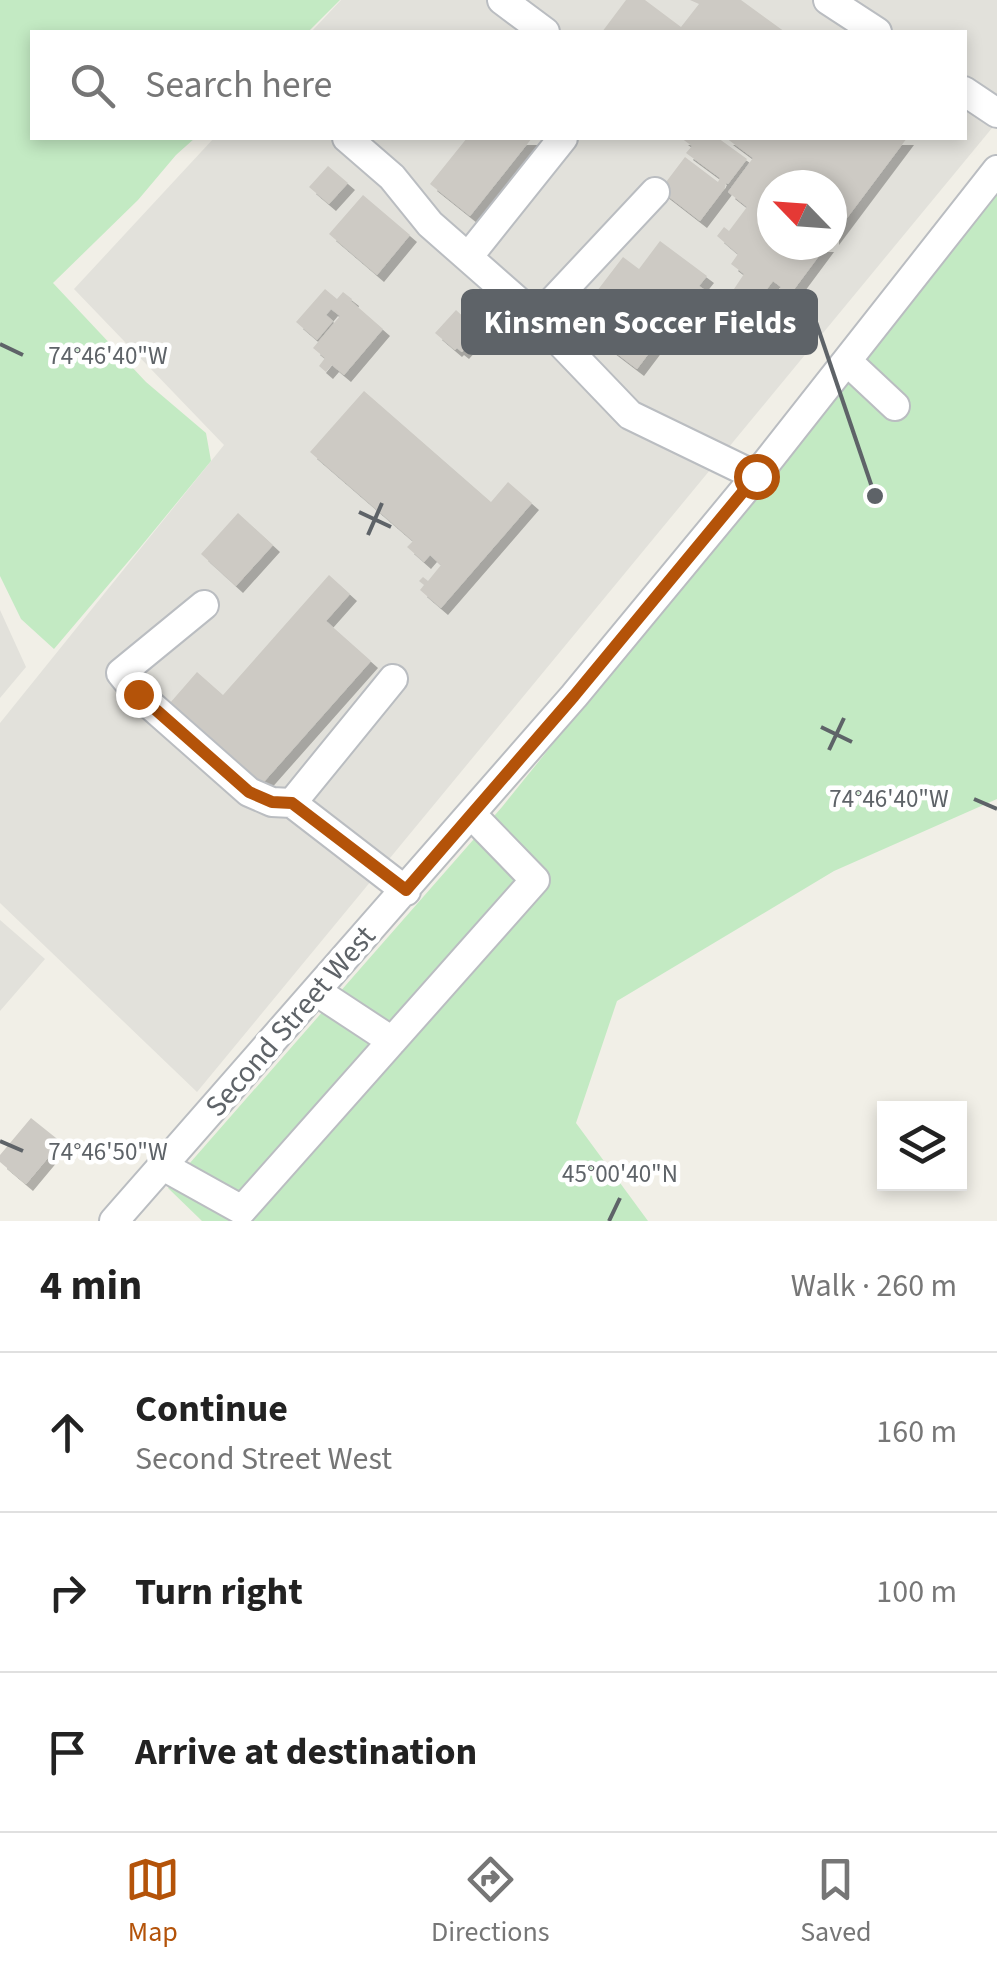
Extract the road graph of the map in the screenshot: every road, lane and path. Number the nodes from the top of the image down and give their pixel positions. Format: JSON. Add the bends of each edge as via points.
{"nodes":[{"id":1,"x":502,"y":0,"type":"edge"},
{"id":2,"x":828,"y":0,"type":"edge"},
{"id":3,"x":542,"y":30,"type":"edge"},
{"id":4,"x":873,"y":30,"type":"edge"},
{"id":5,"x":967,"y":93,"type":"edge"},
{"id":6,"x":997,"y":113,"type":"edge"},
{"id":7,"x":349,"y":140,"type":"edge"},
{"id":8,"x":561,"y":140,"type":"edge"},
{"id":9,"x":997,"y":170,"type":"edge"},
{"id":10,"x":654,"y":192,"type":"dead end"},
{"id":11,"x":468,"y":257,"type":"junction"},
{"id":12,"x":537,"y":318,"type":"junction"},
{"id":13,"x":848,"y":362,"type":"junction"},
{"id":14,"x":895,"y":406,"type":"dead end"},
{"id":15,"x":756,"y":476,"type":"junction"},
{"id":16,"x":204,"y":604,"type":"dead end"},
{"id":17,"x":393,"y":679,"type":"dead end"},
{"id":18,"x":292,"y":803,"type":"junction"},
{"id":19,"x":472,"y":815,"type":"junction"},
{"id":20,"x":406,"y":890,"type":"junction"},
{"id":21,"x":316,"y":992,"type":"junction"},
{"id":22,"x":392,"y":1042,"type":"junction"},
{"id":23,"x":163,"y":1166,"type":"junction"},
{"id":24,"x":114,"y":1221,"type":"edge"}],
"edges":[{"from":1,"to":3,"type":"street"},
{"from":2,"to":4,"type":"street"},
{"from":5,"to":6,"type":"street"},
{"from":7,"to":11,"type":"street"},
{"from":8,"to":11,"type":"street"},
{"from":9,"to":13,"type":"street","name":"Second Street West"},
{"from":10,"to":12,"type":"street"},
{"from":11,"to":12,"type":"street"},
{"from":12,"to":15,"type":"street","via":[[630,415]]},
{"from":13,"to":14,"type":"street"},
{"from":13,"to":15,"type":"street","name":"Second Street West"},
{"from":15,"to":19,"type":"street","name":"Second Street West"},
{"from":16,"to":18,"type":"street","via":[[122,673],[249,792]]},
{"from":17,"to":18,"type":"street"},
{"from":18,"to":20,"type":"street"},
{"from":19,"to":20,"type":"street","name":"Second Street West"},
{"from":19,"to":22,"type":"street","via":[[535,880]]},
{"from":20,"to":21,"type":"street","name":"Second Street West"},
{"from":21,"to":22,"type":"street"},
{"from":21,"to":23,"type":"street","name":"Second Street West"},
{"from":22,"to":23,"type":"street","via":[[242,1210]]},
{"from":23,"to":24,"type":"street","name":"Second Street West"}]}
